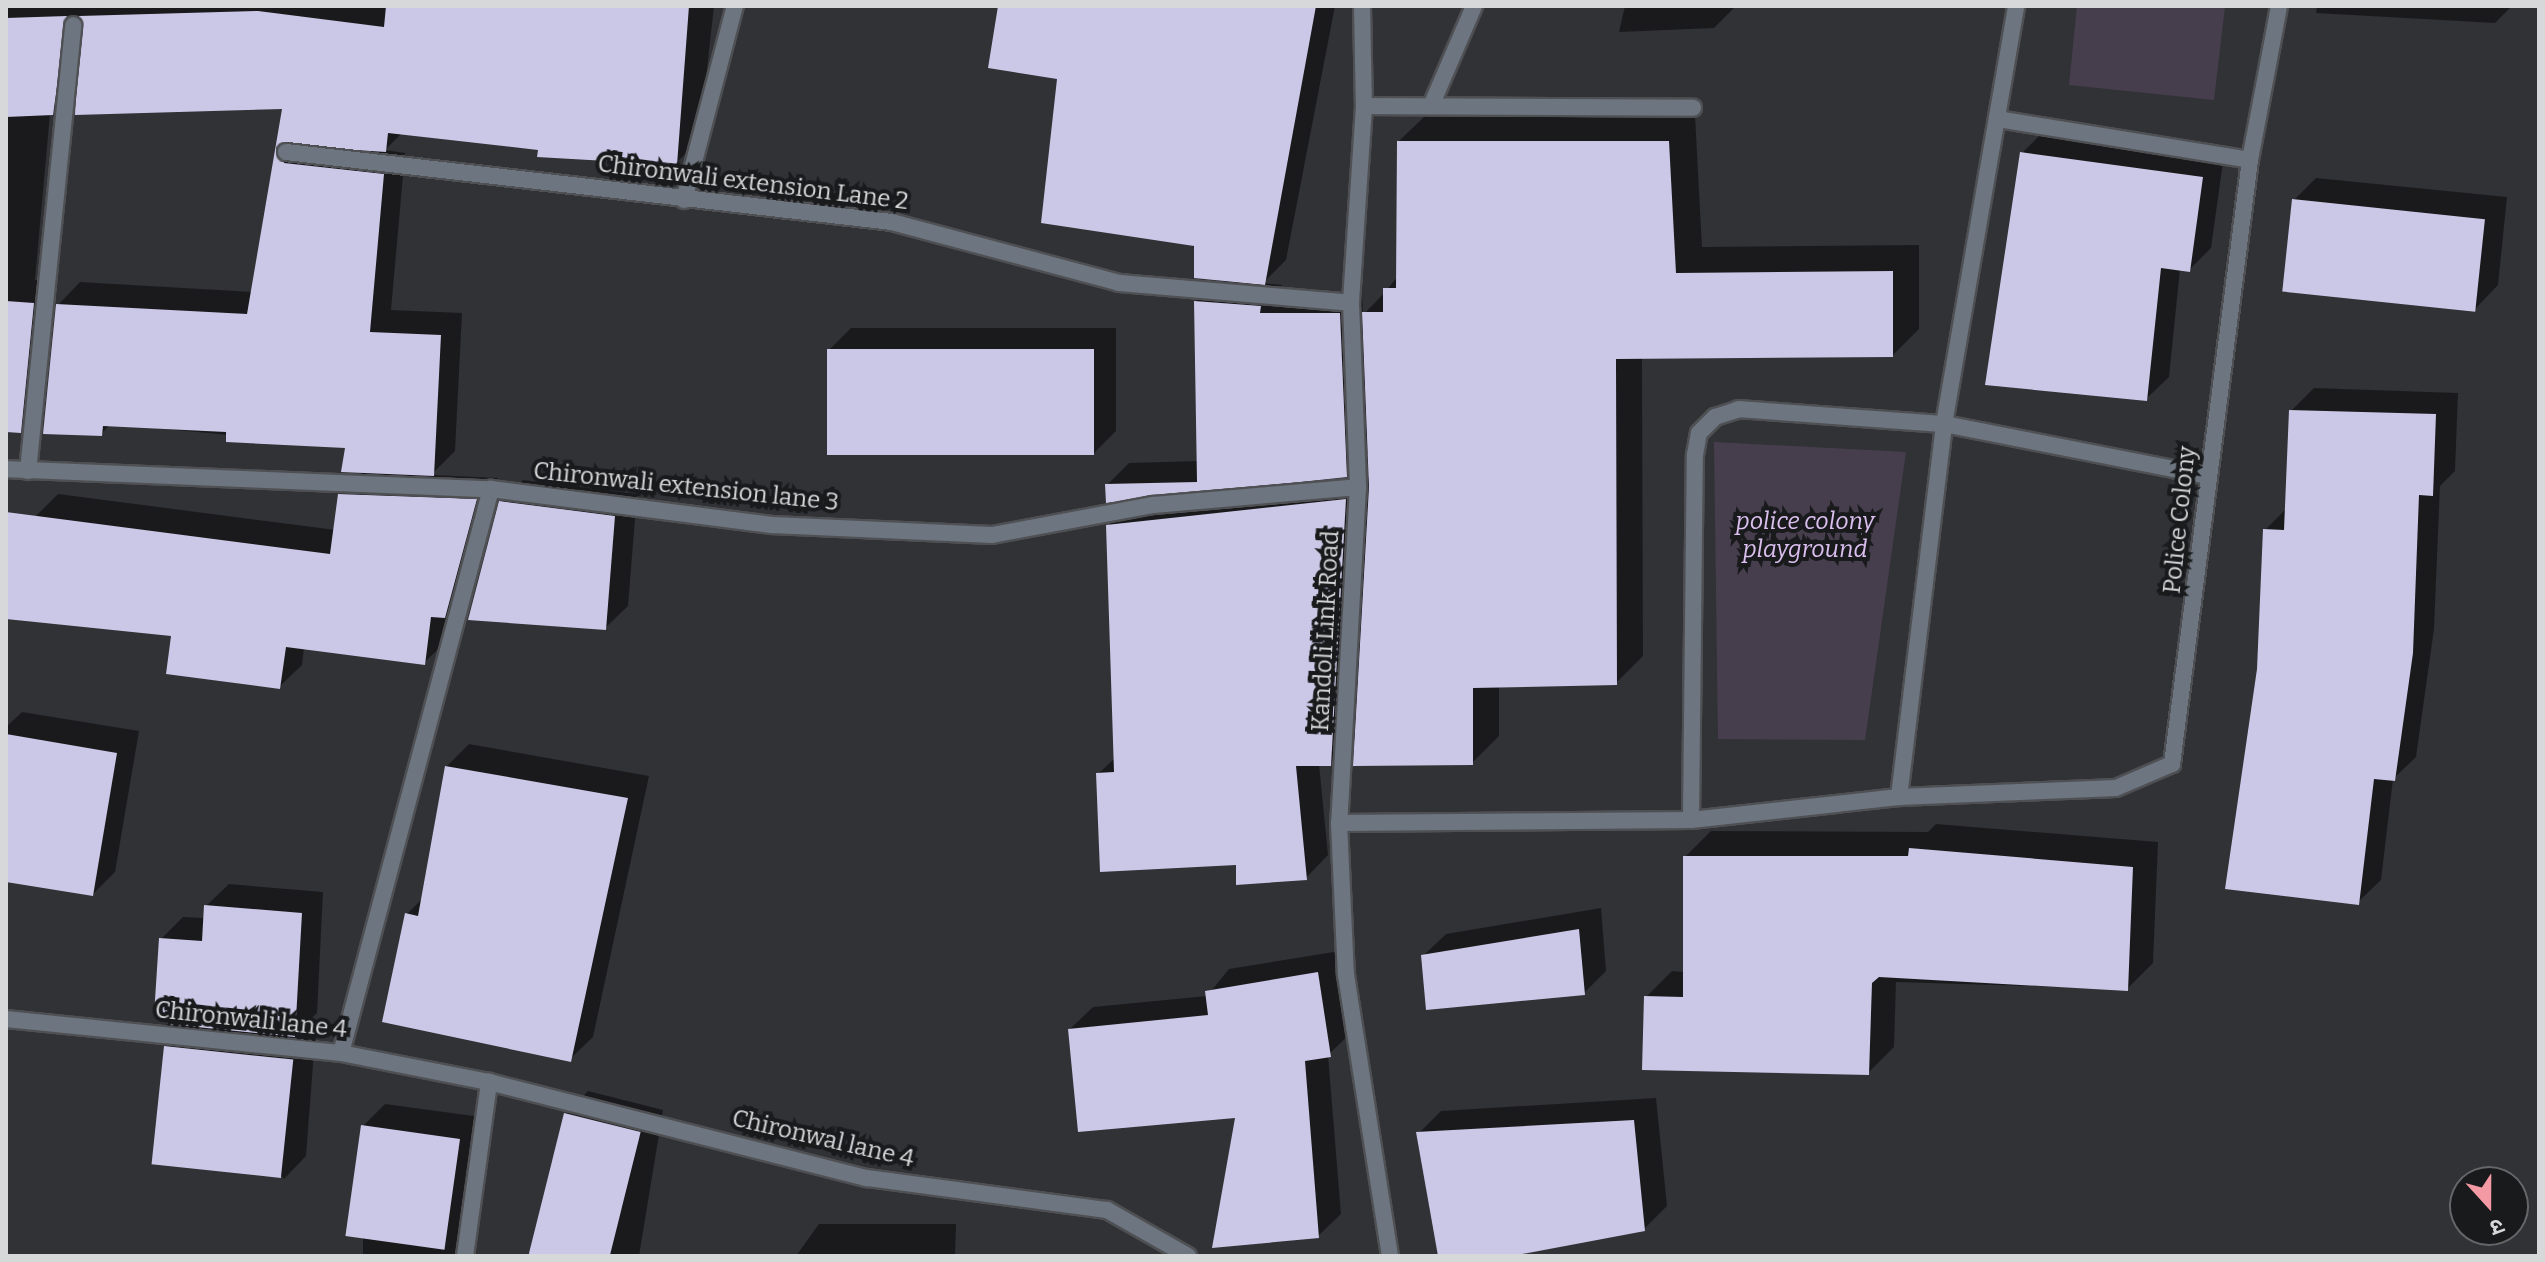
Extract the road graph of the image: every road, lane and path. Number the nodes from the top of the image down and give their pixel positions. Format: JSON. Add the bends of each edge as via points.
{"nodes":[{"id":1,"x":735,"y":6,"type":"edge"},
{"id":2,"x":1362,"y":6,"type":"edge"},
{"id":3,"x":1474,"y":6,"type":"edge"},
{"id":4,"x":2016,"y":6,"type":"edge"},
{"id":5,"x":2279,"y":6,"type":"edge"},
{"id":6,"x":73,"y":25,"type":"dead end"},
{"id":7,"x":1364,"y":106,"type":"junction"},
{"id":8,"x":1431,"y":106,"type":"junction"},
{"id":9,"x":1693,"y":108,"type":"dead end"},
{"id":10,"x":1997,"y":119,"type":"junction"},
{"id":11,"x":286,"y":152,"type":"dead end"},
{"id":12,"x":2250,"y":160,"type":"junction"},
{"id":13,"x":684,"y":200,"type":"junction"},
{"id":14,"x":1351,"y":303,"type":"junction"},
{"id":15,"x":1944,"y":424,"type":"junction"},
{"id":16,"x":6,"y":469,"type":"edge"},
{"id":17,"x":28,"y":471,"type":"junction"},
{"id":18,"x":2208,"y":476,"type":"junction"},
{"id":19,"x":1358,"y":487,"type":"junction"},
{"id":20,"x":491,"y":489,"type":"junction"},
{"id":21,"x":1899,"y":797,"type":"junction"},
{"id":22,"x":1691,"y":820,"type":"junction"},
{"id":23,"x":1339,"y":823,"type":"junction"},
{"id":24,"x":6,"y":1019,"type":"edge"},
{"id":25,"x":341,"y":1053,"type":"junction"},
{"id":26,"x":489,"y":1082,"type":"junction"},
{"id":27,"x":465,"y":1256,"type":"edge"},
{"id":28,"x":1188,"y":1256,"type":"edge"},
{"id":29,"x":1390,"y":1256,"type":"edge"}],
"edges":[{"from":1,"to":13,"type":"street"},
{"from":2,"to":7,"type":"street","name":"Kandoli Link Road"},
{"from":3,"to":8,"type":"street"},
{"from":4,"to":10,"type":"street"},
{"from":5,"to":12,"type":"street","name":"Police Colony"},
{"from":6,"to":17,"type":"street"},
{"from":7,"to":8,"type":"street"},
{"from":7,"to":14,"type":"street","name":"Kandoli Link Road"},
{"from":8,"to":9,"type":"street"},
{"from":10,"to":12,"type":"street"},
{"from":10,"to":15,"type":"street"},
{"from":11,"to":13,"type":"street","name":"Chironwali extension Lane 2"},
{"from":12,"to":18,"type":"street","name":"Police Colony"},
{"from":13,"to":14,"type":"street","name":"Chironwali extension Lane 2","via":[[892,222],[1119,283]]},
{"from":14,"to":19,"type":"street","name":"Kandoli Link Road"},
{"from":15,"to":18,"type":"street"},
{"from":15,"to":21,"type":"street"},
{"from":15,"to":22,"type":"street","via":[[1739,409],[1715,417],[1699,433]]},
{"from":16,"to":17,"type":"street","name":"Chironwali extension lane 3"},
{"from":17,"to":20,"type":"street","name":"Chironwali extension lane 3"},
{"from":18,"to":21,"type":"street","name":"Police Colony","via":[[2172,764],[2116,788]]},
{"from":19,"to":20,"type":"street","name":"Chironwali extension lane 3","via":[[1153,505],[992,535],[772,525]]},
{"from":19,"to":23,"type":"street","name":"Kandoli Link Road"},
{"from":20,"to":25,"type":"street"},
{"from":21,"to":22,"type":"street"},
{"from":22,"to":23,"type":"street"},
{"from":23,"to":29,"type":"street","name":"Kandoli Link Road","via":[[1346,975]]},
{"from":24,"to":25,"type":"street","name":"Chironwali lane 4"},
{"from":25,"to":26,"type":"street","name":"Chironwali lane 4"},
{"from":26,"to":27,"type":"street"},
{"from":26,"to":28,"type":"street","name":"Chironwal lane 4","via":[[867,1178],[1107,1210]]}]}
